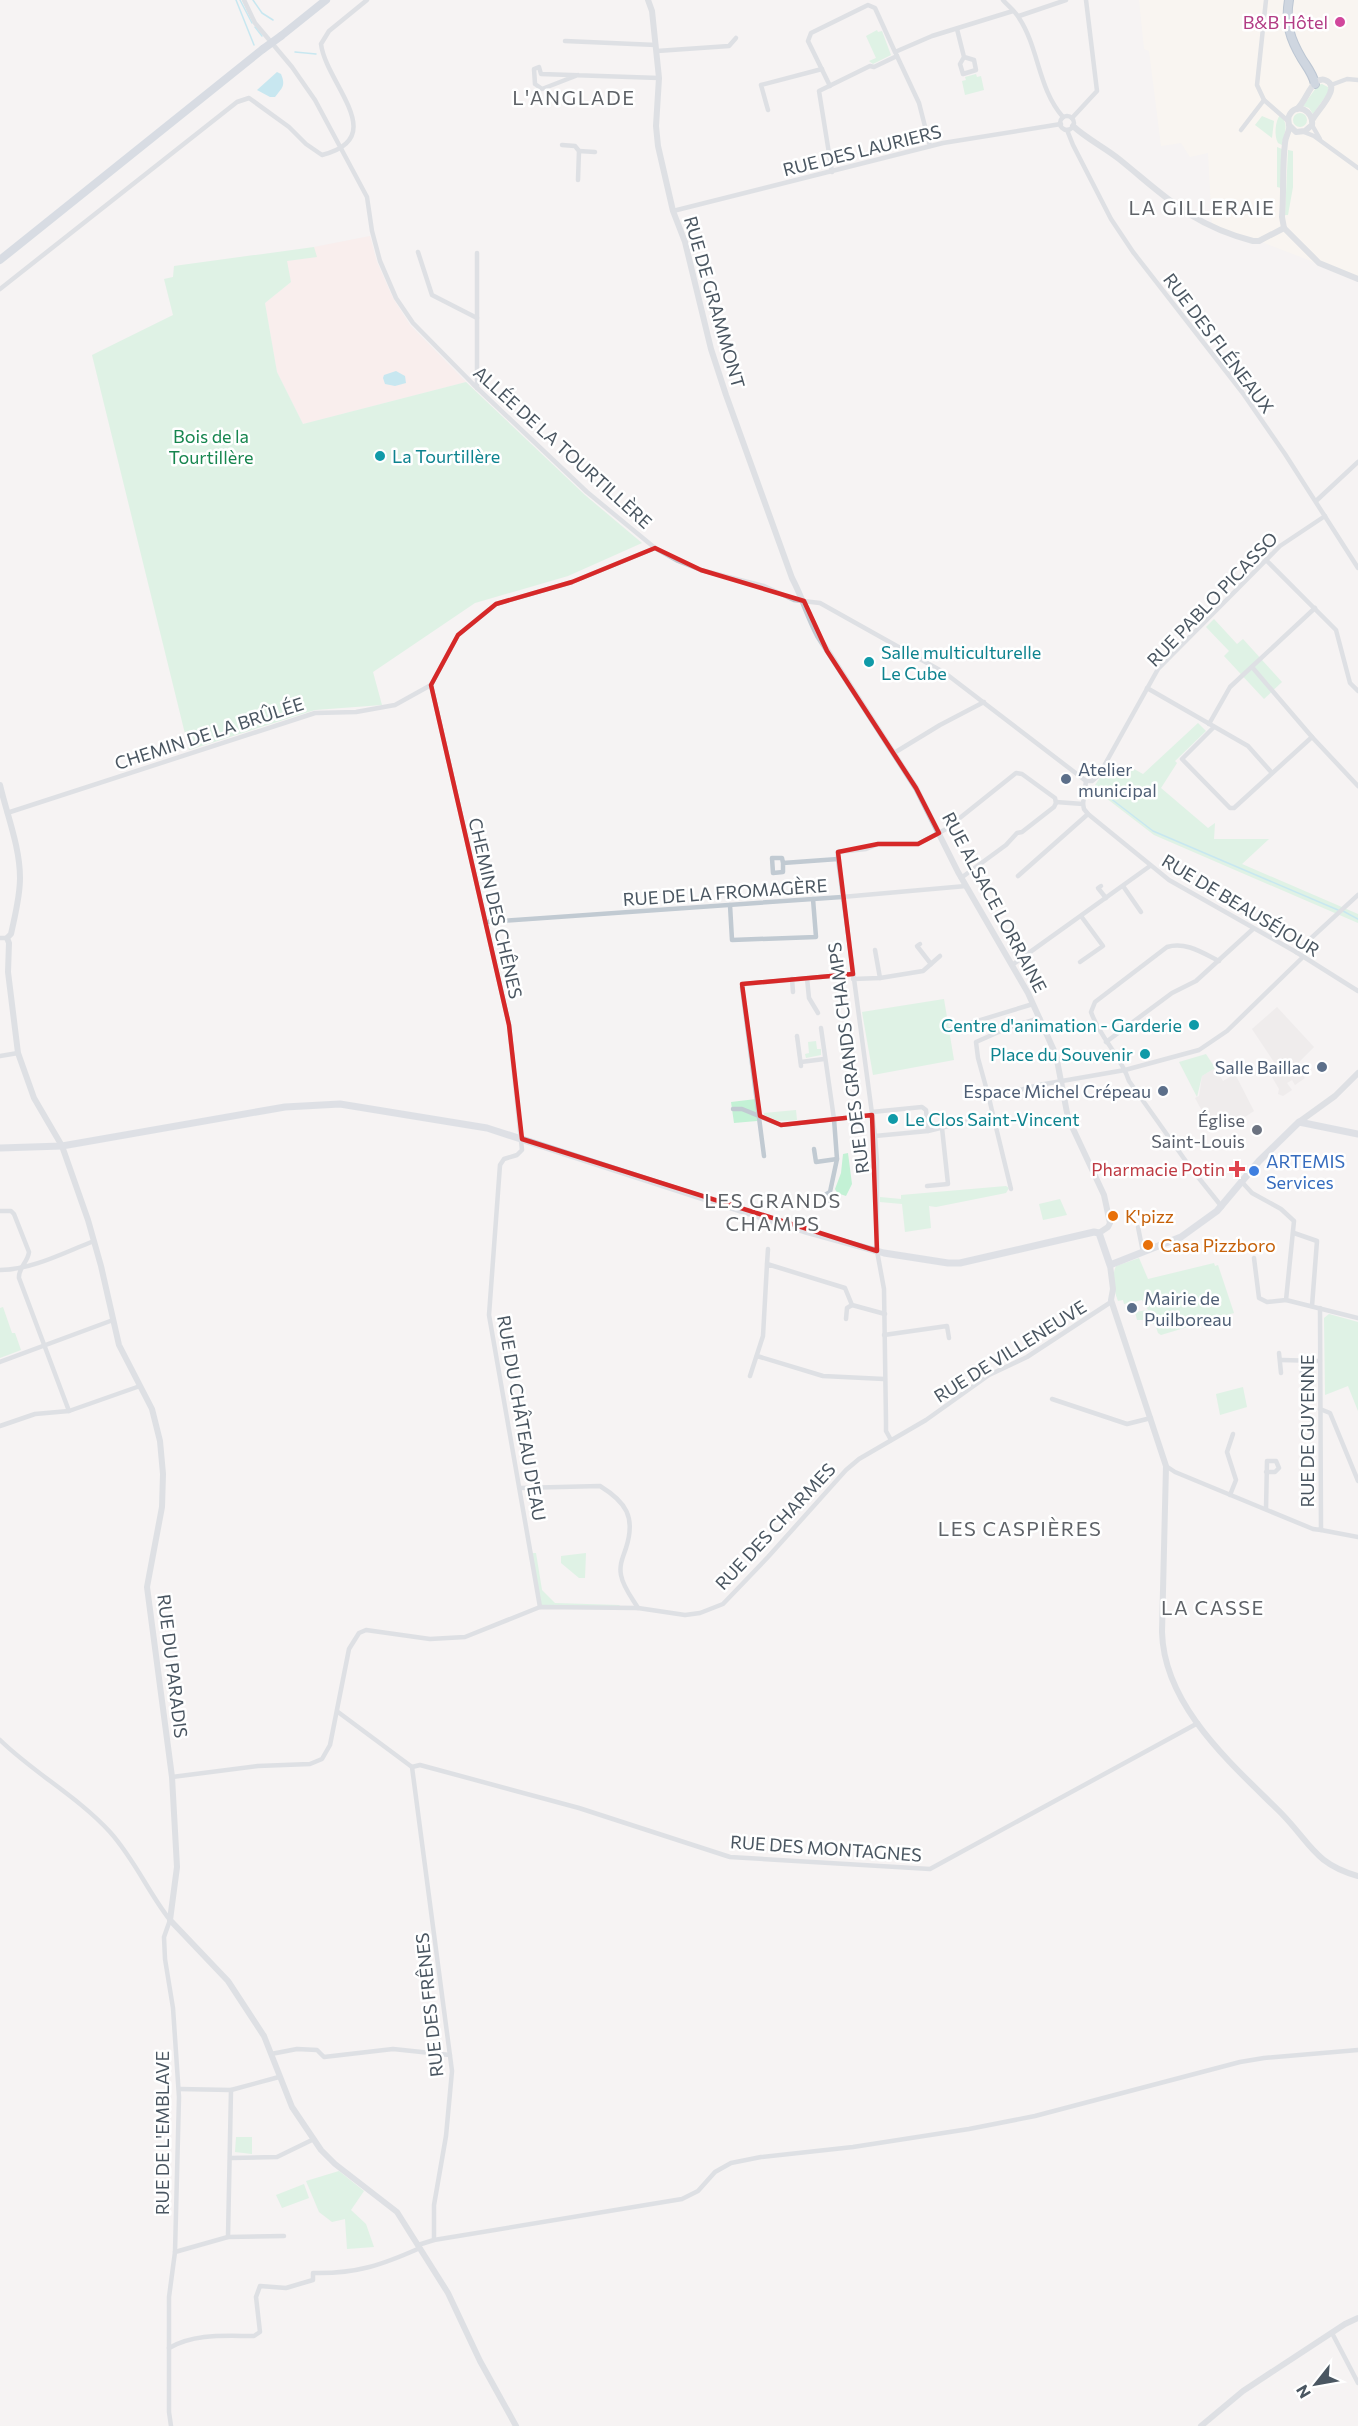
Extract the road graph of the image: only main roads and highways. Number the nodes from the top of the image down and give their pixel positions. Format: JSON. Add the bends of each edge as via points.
{"nodes":[{"id":1,"x":326,"y":0,"type":"edge"},
{"id":2,"x":1289,"y":0,"type":"edge"},
{"id":3,"x":1315,"y":84,"type":"road end"},
{"id":4,"x":0,"y":260,"type":"edge"},
{"id":5,"x":1358,"y":1134,"type":"edge"},
{"id":6,"x":0,"y":1148,"type":"edge"}],
"edges":[{"from":1,"to":4,"type":"main road","bridge":true},
{"from":2,"to":3,"type":"highway","via":[[1290,36]]},
{"from":5,"to":6,"type":"main road","via":[[1299,1122],[1222,1207],[1181,1237],[1110,1265],[1099,1233],[960,1263],[877,1251],[487,1128],[340,1104],[285,1107],[62,1146]]}]}
